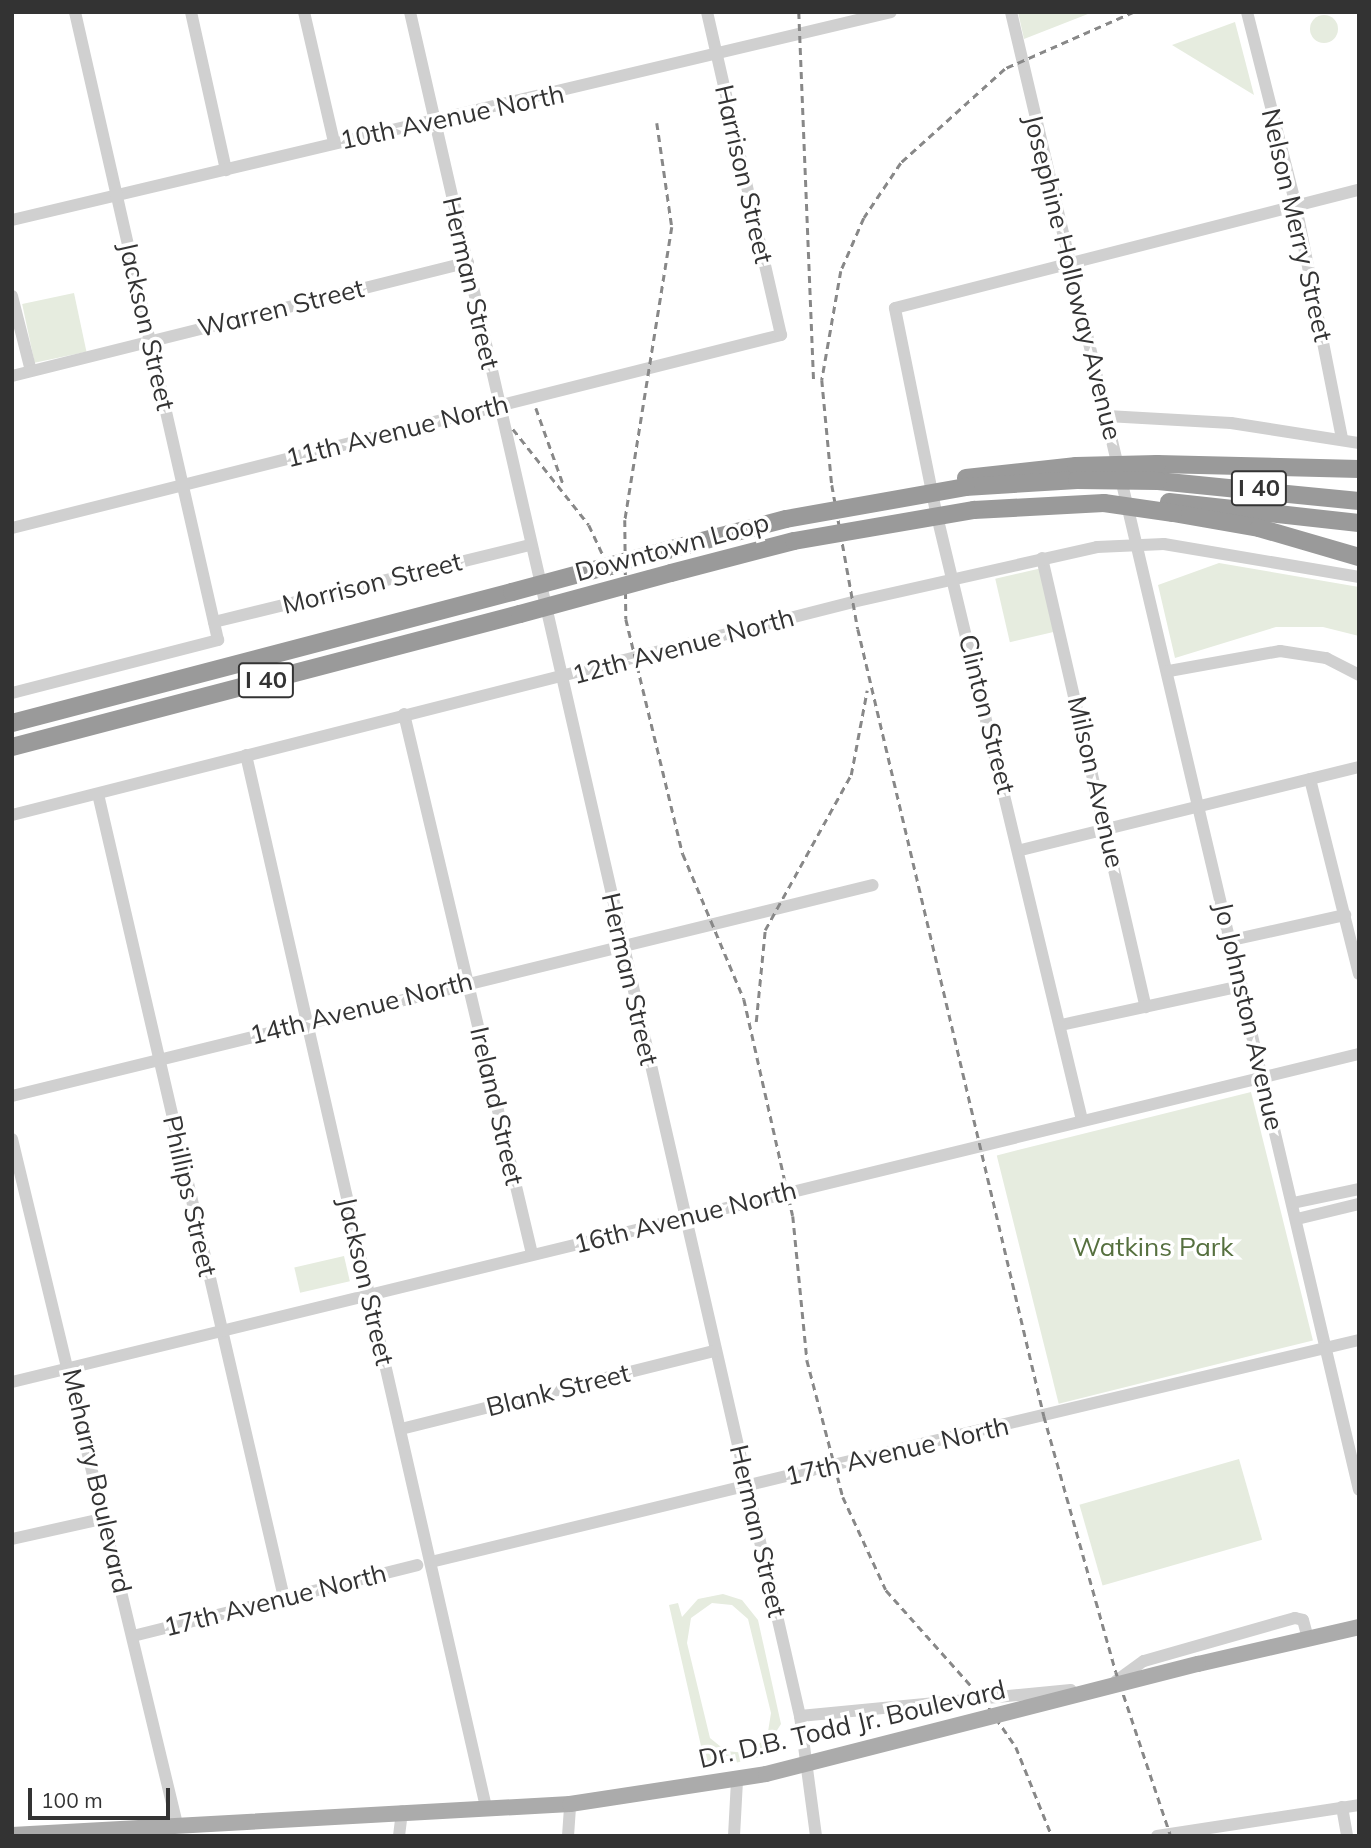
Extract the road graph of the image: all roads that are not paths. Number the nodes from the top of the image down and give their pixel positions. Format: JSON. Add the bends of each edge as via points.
{"nodes":[{"id":1,"x":75,"y":12,"type":"edge"},
{"id":2,"x":191,"y":12,"type":"edge"},
{"id":3,"x":304,"y":12,"type":"edge"},
{"id":4,"x":410,"y":12,"type":"edge"},
{"id":5,"x":708,"y":12,"type":"edge"},
{"id":6,"x":891,"y":12,"type":"edge"},
{"id":7,"x":1011,"y":12,"type":"edge"},
{"id":8,"x":1247,"y":12,"type":"edge"},
{"id":9,"x":717,"y":56,"type":"junction"},
{"id":10,"x":434,"y":123,"type":"junction"},
{"id":11,"x":334,"y":142,"type":"junction"},
{"id":12,"x":226,"y":170,"type":"junction"},
{"id":13,"x":1359,"y":190,"type":"edge"},
{"id":14,"x":117,"y":195,"type":"junction"},
{"id":15,"x":1296,"y":206,"type":"junction"},
{"id":16,"x":12,"y":220,"type":"edge"},
{"id":17,"x":468,"y":262,"type":"junction"},
{"id":18,"x":1068,"y":262,"type":"junction"},
{"id":19,"x":12,"y":296,"type":"edge"},
{"id":20,"x":781,"y":335,"type":"joint"},
{"id":21,"x":151,"y":341,"type":"junction"},
{"id":22,"x":31,"y":371,"type":"junction"},
{"id":23,"x":12,"y":376,"type":"edge"},
{"id":24,"x":499,"y":407,"type":"junction"},
{"id":25,"x":1107,"y":416,"type":"junction"},
{"id":26,"x":1342,"y":439,"type":"junction"},
{"id":27,"x":1359,"y":443,"type":"edge"},
{"id":28,"x":1359,"y":469,"type":"edge"},
{"id":29,"x":1157,"y":472,"type":"junction"},
{"id":30,"x":183,"y":482,"type":"junction"},
{"id":31,"x":1359,"y":500,"type":"edge"},
{"id":32,"x":1171,"y":508,"type":"junction"},
{"id":33,"x":1359,"y":523,"type":"edge"},
{"id":34,"x":12,"y":528,"type":"edge"},
{"id":35,"x":1138,"y":542,"type":"junction"},
{"id":36,"x":531,"y":545,"type":"junction"},
{"id":37,"x":1359,"y":557,"type":"edge"},
{"id":38,"x":1042,"y":558,"type":"junction"},
{"id":39,"x":1359,"y":577,"type":"edge"},
{"id":40,"x":954,"y":579,"type":"junction"},
{"id":41,"x":214,"y":622,"type":"junction"},
{"id":42,"x":1169,"y":671,"type":"junction"},
{"id":43,"x":1359,"y":676,"type":"edge"},
{"id":44,"x":561,"y":679,"type":"junction"},
{"id":45,"x":12,"y":693,"type":"edge"},
{"id":46,"x":404,"y":714,"type":"junction"},
{"id":47,"x":12,"y":723,"type":"edge"},
{"id":48,"x":12,"y":747,"type":"edge"},
{"id":49,"x":246,"y":755,"type":"junction"},
{"id":50,"x":1359,"y":767,"type":"edge"},
{"id":51,"x":1310,"y":779,"type":"junction"},
{"id":52,"x":98,"y":794,"type":"junction"},
{"id":53,"x":1200,"y":806,"type":"junction"},
{"id":54,"x":12,"y":814,"type":"edge"},
{"id":55,"x":1108,"y":829,"type":"junction"},
{"id":56,"x":1021,"y":850,"type":"junction"},
{"id":57,"x":873,"y":885,"type":"dead end"},
{"id":58,"x":1345,"y":915,"type":"junction"},
{"id":59,"x":1232,"y":940,"type":"junction"},
{"id":60,"x":622,"y":943,"type":"junction"},
{"id":61,"x":1359,"y":974,"type":"edge"},
{"id":62,"x":467,"y":982,"type":"junction"},
{"id":63,"x":1241,"y":986,"type":"junction"},
{"id":64,"x":1146,"y":1007,"type":"junction"},
{"id":65,"x":307,"y":1022,"type":"junction"},
{"id":66,"x":1061,"y":1025,"type":"junction"},
{"id":67,"x":1359,"y":1054,"type":"edge"},
{"id":68,"x":158,"y":1059,"type":"junction"},
{"id":69,"x":1263,"y":1077,"type":"junction"},
{"id":70,"x":12,"y":1096,"type":"edge"},
{"id":71,"x":1082,"y":1120,"type":"junction"},
{"id":72,"x":12,"y":1139,"type":"edge"},
{"id":73,"x":1359,"y":1189,"type":"edge"},
{"id":74,"x":1293,"y":1203,"type":"junction"},
{"id":75,"x":1359,"y":1204,"type":"edge"},
{"id":76,"x":1297,"y":1219,"type":"junction"},
{"id":77,"x":685,"y":1220,"type":"junction"},
{"id":78,"x":532,"y":1254,"type":"junction"},
{"id":79,"x":369,"y":1296,"type":"junction"},
{"id":80,"x":222,"y":1332,"type":"junction"},
{"id":81,"x":1359,"y":1339,"type":"edge"},
{"id":82,"x":1327,"y":1348,"type":"junction"},
{"id":83,"x":715,"y":1352,"type":"junction"},
{"id":84,"x":71,"y":1367,"type":"junction"},
{"id":85,"x":12,"y":1382,"type":"edge"},
{"id":86,"x":401,"y":1429,"type":"junction"},
{"id":87,"x":1356,"y":1467,"type":"edge"},
{"id":88,"x":748,"y":1486,"type":"junction"},
{"id":89,"x":1359,"y":1490,"type":"edge"},
{"id":90,"x":106,"y":1518,"type":"junction"},
{"id":91,"x":12,"y":1539,"type":"edge"},
{"id":92,"x":435,"y":1561,"type":"junction"},
{"id":93,"x":417,"y":1565,"type":"dead end"},
{"id":94,"x":284,"y":1598,"type":"junction"},
{"id":95,"x":1359,"y":1628,"type":"edge"},
{"id":96,"x":133,"y":1636,"type":"junction"},
{"id":97,"x":1308,"y":1639,"type":"junction"},
{"id":98,"x":800,"y":1716,"type":"junction"},
{"id":99,"x":737,"y":1781,"type":"junction"},
{"id":100,"x":570,"y":1804,"type":"junction"},
{"id":101,"x":1359,"y":1805,"type":"edge"},
{"id":102,"x":486,"y":1807,"type":"junction"},
{"id":103,"x":1342,"y":1807,"type":"junction"},
{"id":104,"x":402,"y":1811,"type":"junction"},
{"id":105,"x":177,"y":1824,"type":"junction"},
{"id":106,"x":65,"y":1834,"type":"edge"},
{"id":107,"x":12,"y":1835,"type":"edge"},
{"id":108,"x":399,"y":1836,"type":"edge"},
{"id":109,"x":568,"y":1836,"type":"edge"},
{"id":110,"x":734,"y":1836,"type":"edge"},
{"id":111,"x":816,"y":1836,"type":"edge"},
{"id":112,"x":1157,"y":1836,"type":"edge"},
{"id":113,"x":1347,"y":1836,"type":"edge"}],
"edges":[{"from":1,"to":14,"type":"street","name":"Jackson Street"},
{"from":2,"to":12,"type":"street"},
{"from":3,"to":11,"type":"street"},
{"from":4,"to":10,"type":"street","name":"Herman Street"},
{"from":5,"to":9,"type":"street","name":"Harrison Street"},
{"from":6,"to":9,"type":"street","name":"10th Avenue North"},
{"from":7,"to":18,"type":"street","name":"Josephine Holloway Avenue"},
{"from":8,"to":15,"type":"street","name":"Nelson Merry Street"},
{"from":9,"to":10,"type":"street","name":"10th Avenue North"},
{"from":9,"to":20,"type":"street","name":"Harrison Street"},
{"from":10,"to":11,"type":"street","name":"10th Avenue North"},
{"from":10,"to":17,"type":"street","name":"Herman Street"},
{"from":11,"to":12,"type":"street","name":"10th Avenue North"},
{"from":12,"to":14,"type":"street","name":"10th Avenue North"},
{"from":13,"to":15,"type":"street"},
{"from":14,"to":16,"type":"street","name":"10th Avenue North"},
{"from":14,"to":21,"type":"street","name":"Jackson Street"},
{"from":15,"to":18,"type":"street"},
{"from":15,"to":26,"type":"street","name":"Nelson Merry Street"},
{"from":17,"to":21,"type":"street","name":"Warren Street"},
{"from":17,"to":24,"type":"street","name":"Herman Street"},
{"from":18,"to":25,"type":"street","name":"Josephine Holloway Avenue"},
{"from":18,"to":40,"type":"street","name":"Clinton Street","via":[[895,308]]},
{"from":19,"to":22,"type":"street"},
{"from":20,"to":24,"type":"street","name":"11th Avenue North"},
{"from":21,"to":22,"type":"street","name":"Warren Street"},
{"from":21,"to":30,"type":"street","name":"Jackson Street"},
{"from":22,"to":23,"type":"street","name":"Warren Street"},
{"from":24,"to":30,"type":"street","name":"11th Avenue North"},
{"from":24,"to":36,"type":"street","name":"Herman Street"},
{"from":25,"to":26,"type":"street","via":[[1231,423]]},
{"from":25,"to":35,"type":"street","name":"Josephine Holloway Avenue"},
{"from":26,"to":27,"type":"street"},
{"from":28,"to":29,"type":"highway"},
{"from":29,"to":31,"type":"highway","number":"I 40"},
{"from":29,"to":47,"type":"highway","name":"Downtown Loop","number":"I 40","bridge":true,"via":[[1077,473],[965,483],[786,519]]},
{"from":30,"to":34,"type":"street","name":"11th Avenue North"},
{"from":30,"to":41,"type":"street","name":"Jackson Street"},
{"from":32,"to":33,"type":"highway","number":"I 40"},
{"from":32,"to":37,"type":"highway"},
{"from":32,"to":48,"type":"highway","name":"Downtown Loop","number":"I 40","bridge":true,"via":[[1075,503],[974,510],[794,541]]},
{"from":35,"to":38,"type":"street","name":"12th Avenue North"},
{"from":35,"to":39,"type":"street","name":"12th Avenue North"},
{"from":35,"to":42,"type":"street","name":"Jo Johnston Avenue"},
{"from":36,"to":41,"type":"street","name":"Morrison Street"},
{"from":36,"to":44,"type":"street","name":"Herman Street"},
{"from":38,"to":40,"type":"street","name":"12th Avenue North"},
{"from":38,"to":55,"type":"street","name":"Milson Avenue"},
{"from":40,"to":44,"type":"street","name":"12th Avenue North"},
{"from":40,"to":56,"type":"street","name":"Clinton Street"},
{"from":41,"to":45,"type":"street","name":"Jackson Street","via":[[218,640]]},
{"from":42,"to":43,"type":"street","via":[[1280,651],[1326,658]]},
{"from":42,"to":53,"type":"street","name":"Jo Johnston Avenue"},
{"from":44,"to":46,"type":"street","name":"12th Avenue North"},
{"from":44,"to":60,"type":"street","name":"Herman Street"},
{"from":46,"to":49,"type":"street","name":"12th Avenue North"},
{"from":46,"to":62,"type":"street","name":"Ireland Street"},
{"from":49,"to":52,"type":"street","name":"12th Avenue North"},
{"from":49,"to":65,"type":"street","name":"Jackson Street"},
{"from":50,"to":51,"type":"street"},
{"from":51,"to":53,"type":"street"},
{"from":51,"to":58,"type":"street"},
{"from":52,"to":54,"type":"street","name":"12th Avenue North"},
{"from":52,"to":68,"type":"street","name":"Phillips Street"},
{"from":53,"to":55,"type":"street"},
{"from":53,"to":59,"type":"street","name":"Jo Johnston Avenue"},
{"from":55,"to":56,"type":"street"},
{"from":55,"to":64,"type":"street","name":"Milson Avenue"},
{"from":56,"to":66,"type":"street","name":"Clinton Street"},
{"from":57,"to":60,"type":"street","name":"14th Avenue North"},
{"from":58,"to":59,"type":"street"},
{"from":58,"to":61,"type":"street"},
{"from":59,"to":63,"type":"street","name":"Jo Johnston Avenue"},
{"from":60,"to":62,"type":"street","name":"14th Avenue North"},
{"from":60,"to":77,"type":"street","name":"Herman Street"},
{"from":62,"to":65,"type":"street","name":"14th Avenue North"},
{"from":62,"to":78,"type":"street","name":"Ireland Street"},
{"from":63,"to":64,"type":"street"},
{"from":63,"to":69,"type":"street","name":"Jo Johnston Avenue"},
{"from":64,"to":66,"type":"street"},
{"from":65,"to":68,"type":"street","name":"14th Avenue North"},
{"from":65,"to":79,"type":"street","name":"Jackson Street"},
{"from":66,"to":71,"type":"street","name":"Clinton Street"},
{"from":67,"to":69,"type":"street","name":"16th Avenue North"},
{"from":68,"to":70,"type":"street","name":"14th Avenue North"},
{"from":68,"to":80,"type":"street","name":"Phillips Street"},
{"from":69,"to":71,"type":"street","name":"16th Avenue North"},
{"from":69,"to":74,"type":"street","name":"Jo Johnston Avenue"},
{"from":71,"to":77,"type":"street","name":"16th Avenue North"},
{"from":72,"to":84,"type":"street","name":"Meharry Boulevard"},
{"from":73,"to":74,"type":"street"},
{"from":74,"to":76,"type":"street","name":"Jo Johnston Avenue"},
{"from":75,"to":76,"type":"street"},
{"from":76,"to":82,"type":"street","name":"Jo Johnston Avenue"},
{"from":77,"to":78,"type":"street","name":"16th Avenue North"},
{"from":77,"to":83,"type":"street","name":"Herman Street"},
{"from":78,"to":79,"type":"street","name":"16th Avenue North"},
{"from":79,"to":80,"type":"street","name":"16th Avenue North"},
{"from":79,"to":86,"type":"street","name":"Jackson Street"},
{"from":80,"to":84,"type":"street","name":"16th Avenue North"},
{"from":80,"to":94,"type":"street","name":"Phillips Street"},
{"from":81,"to":82,"type":"street","name":"17th Avenue North"},
{"from":82,"to":87,"type":"street","name":"Jo Johnston Avenue"},
{"from":82,"to":88,"type":"street","name":"17th Avenue North","bridge":true},
{"from":83,"to":86,"type":"street","name":"Blank Street"},
{"from":83,"to":88,"type":"street","name":"Herman Street"},
{"from":84,"to":85,"type":"street","name":"16th Avenue North"},
{"from":84,"to":90,"type":"street","name":"Meharry Boulevard"},
{"from":86,"to":92,"type":"street","name":"Jackson Street"},
{"from":87,"to":89,"type":"street","name":"Jo Johnston Avenue"},
{"from":88,"to":92,"type":"street","name":"17th Avenue North"},
{"from":88,"to":98,"type":"street","name":"Herman Street"},
{"from":90,"to":91,"type":"street"},
{"from":90,"to":96,"type":"street","name":"Meharry Boulevard"},
{"from":92,"to":102,"type":"street","name":"Jackson Street"},
{"from":93,"to":94,"type":"street","name":"17th Avenue North"},
{"from":94,"to":96,"type":"street","name":"17th Avenue North"},
{"from":95,"to":97,"type":"main road","name":"Dr. D.B. Todd Jr. Boulevard"},
{"from":96,"to":105,"type":"street","name":"Meharry Boulevard"},
{"from":97,"to":98,"type":"street","via":[[1303,1620],[1295,1618],[1144,1661],[1105,1685]]},
{"from":97,"to":99,"type":"main road","name":"Dr. D.B. Todd Jr. Boulevard","bridge":true},
{"from":98,"to":111,"type":"street","name":"Herman Street"},
{"from":99,"to":100,"type":"main road","name":"Dr. D.B. Todd Jr. Boulevard"},
{"from":99,"to":110,"type":"street"},
{"from":100,"to":102,"type":"main road","name":"Dr. D.B. Todd Jr. Boulevard"},
{"from":100,"to":109,"type":"street"},
{"from":101,"to":103,"type":"street"},
{"from":102,"to":104,"type":"main road","name":"Dr. D.B. Todd Jr. Boulevard"},
{"from":103,"to":112,"type":"street"},
{"from":103,"to":113,"type":"street"},
{"from":104,"to":105,"type":"main road","name":"Dr. D.B. Todd Jr. Boulevard"},
{"from":104,"to":108,"type":"street"},
{"from":105,"to":106,"type":"main road","name":"Dr. D.B. Todd Jr. Boulevard"},
{"from":106,"to":107,"type":"main road","name":"Dr. D.B. Todd Jr. Boulevard"}]}
